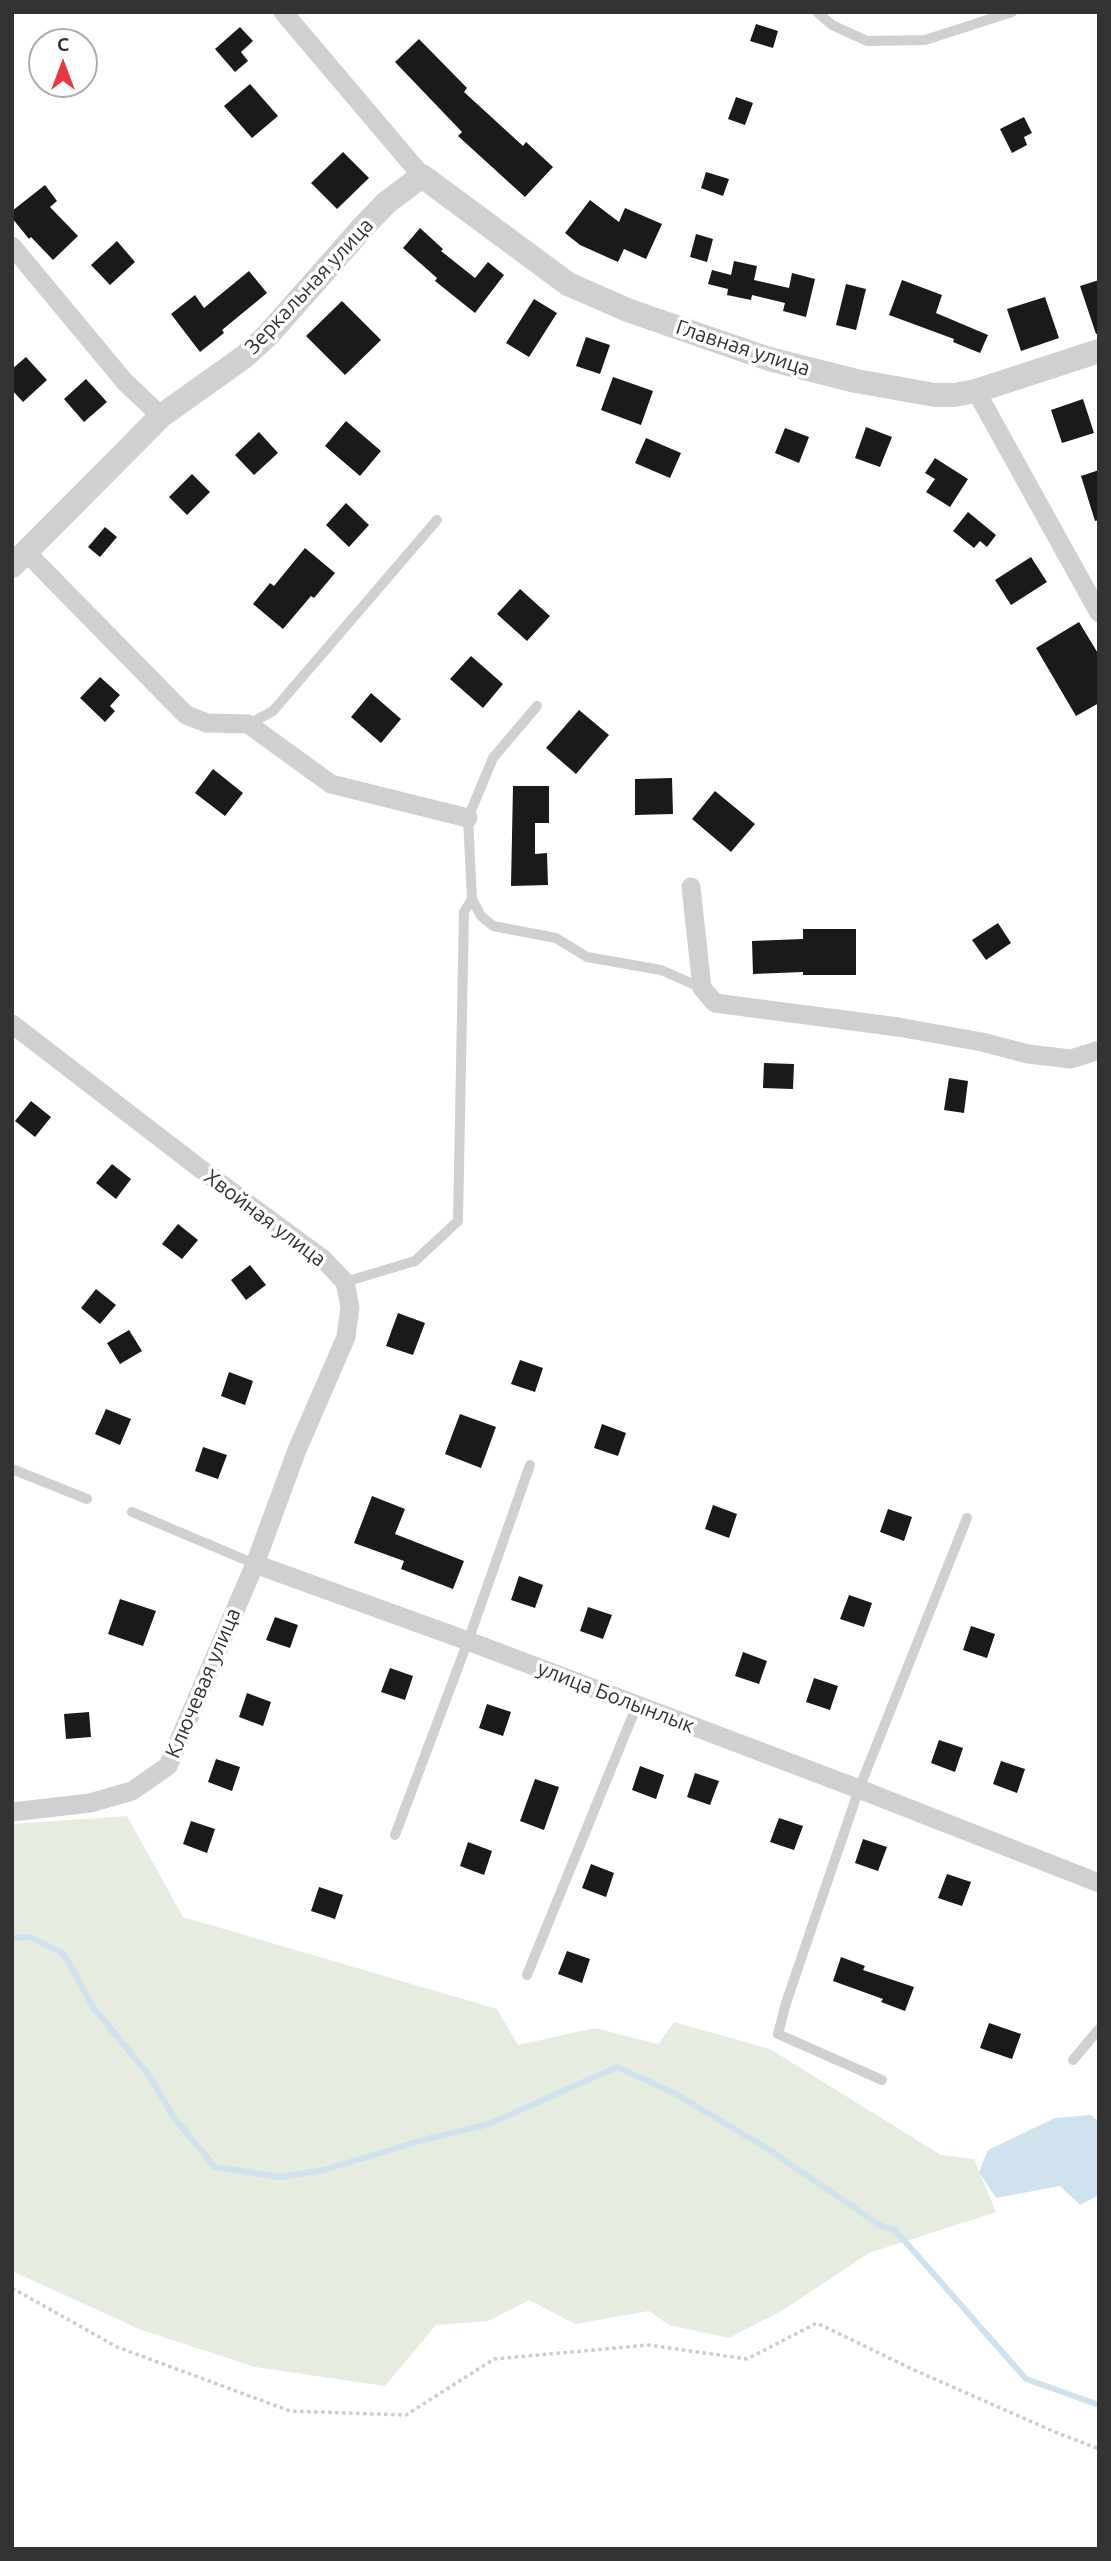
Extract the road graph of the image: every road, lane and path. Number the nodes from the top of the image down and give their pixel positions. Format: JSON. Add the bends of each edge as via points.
{"nodes":[{"id":1,"x":283,"y":12,"type":"edge"},
{"id":2,"x":817,"y":12,"type":"edge"},
{"id":3,"x":1012,"y":12,"type":"edge"},
{"id":4,"x":422,"y":176,"type":"junction"},
{"id":5,"x":12,"y":246,"type":"edge"},
{"id":6,"x":1099,"y":351,"type":"edge"},
{"id":7,"x":976,"y":391,"type":"junction"},
{"id":8,"x":161,"y":416,"type":"junction"},
{"id":9,"x":437,"y":520,"type":"dead end"},
{"id":10,"x":19,"y":559,"type":"edge"},
{"id":11,"x":1099,"y":613,"type":"edge"},
{"id":12,"x":537,"y":706,"type":"dead end"},
{"id":13,"x":248,"y":724,"type":"junction"},
{"id":14,"x":468,"y":818,"type":"junction"},
{"id":15,"x":691,"y":887,"type":"dead end"},
{"id":16,"x":472,"y":899,"type":"junction"},
{"id":17,"x":702,"y":988,"type":"junction"},
{"id":18,"x":12,"y":1024,"type":"edge"},
{"id":19,"x":1099,"y":1050,"type":"edge"},
{"id":20,"x":345,"y":1282,"type":"junction"},
{"id":21,"x":530,"y":1465,"type":"dead end"},
{"id":22,"x":12,"y":1469,"type":"edge"},
{"id":23,"x":87,"y":1499,"type":"dead end"},
{"id":24,"x":132,"y":1512,"type":"dead end"},
{"id":25,"x":967,"y":1518,"type":"dead end"},
{"id":26,"x":255,"y":1564,"type":"junction"},
{"id":27,"x":468,"y":1640,"type":"junction"},
{"id":28,"x":637,"y":1705,"type":"junction"},
{"id":29,"x":859,"y":1789,"type":"junction"},
{"id":30,"x":12,"y":1812,"type":"edge"},
{"id":31,"x":395,"y":1835,"type":"dead end"},
{"id":32,"x":1099,"y":1883,"type":"edge"},
{"id":33,"x":527,"y":1975,"type":"dead end"},
{"id":34,"x":1099,"y":2029,"type":"edge"},
{"id":35,"x":1073,"y":2060,"type":"dead end"},
{"id":36,"x":882,"y":2080,"type":"dead end"},
{"id":37,"x":12,"y":2288,"type":"edge"},
{"id":38,"x":1099,"y":2449,"type":"edge"}],
"edges":[{"from":1,"to":4,"type":"street"},
{"from":2,"to":3,"type":"lane","via":[[832,25],[867,41],[925,40]]},
{"from":4,"to":7,"type":"street","name":"Главная улица","via":[[568,284],[630,311],[769,359],[856,381],[935,395]]},
{"from":4,"to":8,"type":"street","name":"Зеркальная улица","via":[[386,203],[268,335]]},
{"from":5,"to":8,"type":"street","via":[[125,382]]},
{"from":6,"to":7,"type":"street","name":"Главная улица"},
{"from":7,"to":11,"type":"street"},
{"from":8,"to":10,"type":"street","name":"Зеркальная улица"},
{"from":9,"to":13,"type":"lane","via":[[272,711]]},
{"from":10,"to":13,"type":"street","via":[[186,715],[207,723]]},
{"from":12,"to":14,"type":"lane","via":[[493,758]]},
{"from":13,"to":14,"type":"street","via":[[331,784]]},
{"from":14,"to":16,"type":"lane"},
{"from":15,"to":17,"type":"street"},
{"from":16,"to":17,"type":"lane","via":[[493,926],[556,938],[587,957],[661,970]]},
{"from":16,"to":20,"type":"lane","via":[[464,912],[458,1221],[415,1261]]},
{"from":17,"to":19,"type":"street","via":[[715,1003],[898,1027],[1028,1054],[1071,1059]]},
{"from":18,"to":20,"type":"street","name":"Хвойная улица","via":[[323,1259]]},
{"from":20,"to":26,"type":"street","name":"Хвойная улица","via":[[350,1307],[346,1337]]},
{"from":21,"to":27,"type":"lane"},
{"from":22,"to":23,"type":"lane"},
{"from":24,"to":26,"type":"lane","name":"улица Болынлык"},
{"from":25,"to":29,"type":"lane"},
{"from":26,"to":27,"type":"street","name":"улица Болынлык"},
{"from":26,"to":30,"type":"street","name":"Ключевая улица","via":[[168,1766],[132,1791],[90,1803]]},
{"from":27,"to":28,"type":"street","name":"улица Болынлык"},
{"from":27,"to":31,"type":"lane"},
{"from":28,"to":29,"type":"street","name":"улица Болынлык"},
{"from":28,"to":33,"type":"lane"},
{"from":29,"to":32,"type":"street","name":"улица Болынлык"},
{"from":29,"to":36,"type":"lane","via":[[778,2034]]},
{"from":34,"to":35,"type":"lane"},
{"from":37,"to":38,"type":"path","via":[[117,2347],[290,2411],[406,2415],[495,2359],[649,2345],[747,2359],[817,2323]]}]}
